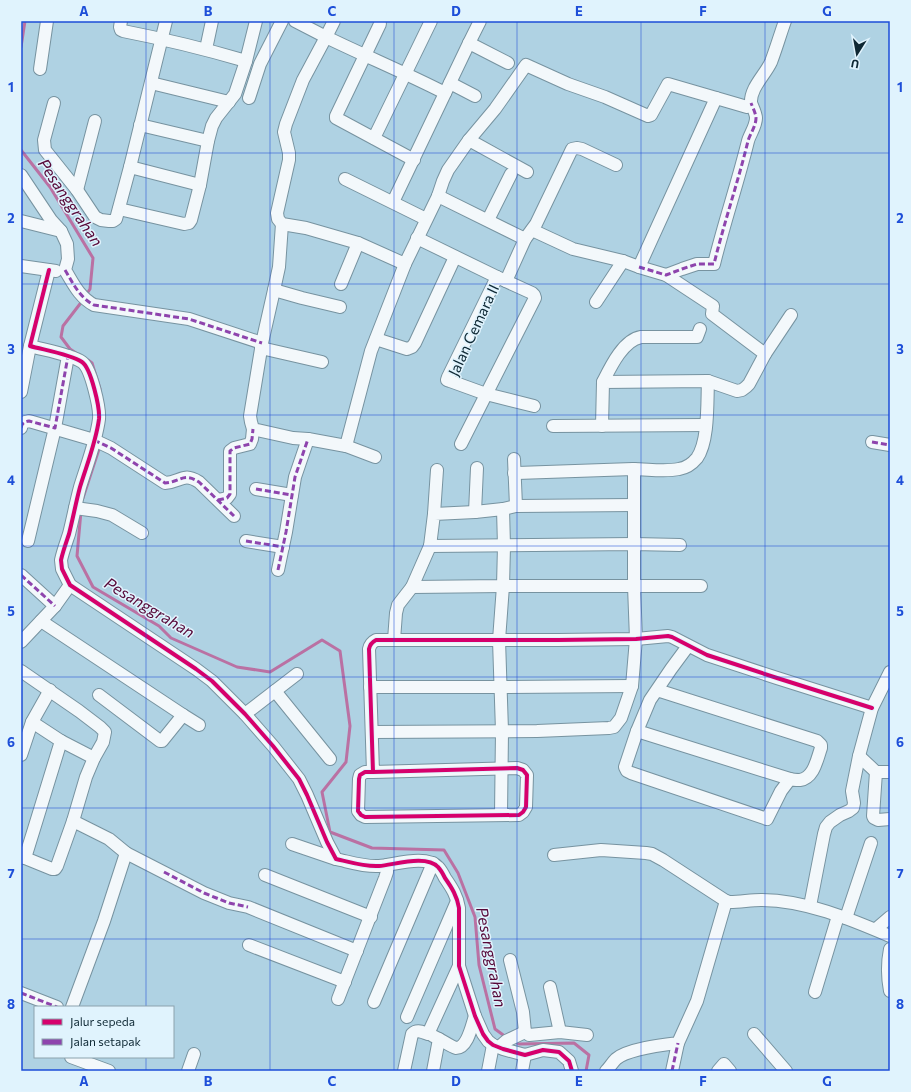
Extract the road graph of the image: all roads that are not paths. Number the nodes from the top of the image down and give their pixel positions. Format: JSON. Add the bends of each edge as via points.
{"nodes":[{"id":1,"x":47,"y":21,"type":"edge"},
{"id":2,"x":121,"y":21,"type":"edge"},
{"id":3,"x":166,"y":21,"type":"edge"},
{"id":4,"x":212,"y":21,"type":"edge"},
{"id":5,"x":256,"y":21,"type":"edge"},
{"id":6,"x":282,"y":21,"type":"edge"},
{"id":7,"x":295,"y":21,"type":"edge"},
{"id":8,"x":334,"y":21,"type":"edge"},
{"id":9,"x":431,"y":21,"type":"edge"},
{"id":10,"x":480,"y":21,"type":"edge"},
{"id":11,"x":785,"y":21,"type":"edge"},
{"id":12,"x":380,"y":24,"type":"dead end"},
{"id":13,"x":326,"y":37,"type":"junction"},
{"id":14,"x":162,"y":39,"type":"junction"},
{"id":15,"x":469,"y":43,"type":"junction"},
{"id":16,"x":206,"y":50,"type":"junction"},
{"id":17,"x":365,"y":56,"type":"junction"},
{"id":18,"x":246,"y":61,"type":"junction"},
{"id":19,"x":508,"y":63,"type":"dead end"},
{"id":20,"x":40,"y":69,"type":"dead end"},
{"id":21,"x":405,"y":73,"type":"junction"},
{"id":22,"x":151,"y":83,"type":"junction"},
{"id":23,"x":447,"y":88,"type":"junction"},
{"id":24,"x":475,"y":96,"type":"dead end"},
{"id":25,"x":249,"y":98,"type":"dead end"},
{"id":26,"x":716,"y":98,"type":"junction"},
{"id":27,"x":229,"y":102,"type":"junction"},
{"id":28,"x":54,"y":103,"type":"dead end"},
{"id":29,"x":751,"y":103,"type":"junction"},
{"id":30,"x":95,"y":121,"type":"dead end"},
{"id":31,"x":140,"y":125,"type":"junction"},
{"id":32,"x":374,"y":138,"type":"junction"},
{"id":33,"x":469,"y":140,"type":"junction"},
{"id":34,"x":208,"y":141,"type":"junction"},
{"id":35,"x":414,"y":160,"type":"junction"},
{"id":36,"x":616,"y":165,"type":"dead end"},
{"id":37,"x":130,"y":167,"type":"junction"},
{"id":38,"x":527,"y":172,"type":"dead end"},
{"id":39,"x":511,"y":174,"type":"dead end"},
{"id":40,"x":21,"y":176,"type":"edge"},
{"id":41,"x":345,"y":179,"type":"dead end"},
{"id":42,"x":200,"y":184,"type":"junction"},
{"id":43,"x":25,"y":185,"type":"edge"},
{"id":44,"x":77,"y":190,"type":"junction"},
{"id":45,"x":438,"y":196,"type":"junction"},
{"id":46,"x":393,"y":202,"type":"junction"},
{"id":47,"x":119,"y":209,"type":"junction"},
{"id":48,"x":426,"y":219,"type":"junction"},
{"id":49,"x":488,"y":220,"type":"junction"},
{"id":50,"x":21,"y":221,"type":"edge"},
{"id":51,"x":282,"y":224,"type":"junction"},
{"id":52,"x":61,"y":231,"type":"junction"},
{"id":53,"x":528,"y":235,"type":"junction"},
{"id":54,"x":417,"y":238,"type":"junction"},
{"id":55,"x":358,"y":243,"type":"junction"},
{"id":56,"x":455,"y":257,"type":"junction"},
{"id":57,"x":623,"y":261,"type":"junction"},
{"id":58,"x":405,"y":264,"type":"junction"},
{"id":59,"x":21,"y":266,"type":"edge"},
{"id":60,"x":639,"y":267,"type":"junction"},
{"id":61,"x":49,"y":270,"type":"junction"},
{"id":62,"x":65,"y":270,"type":"junction"},
{"id":63,"x":666,"y":275,"type":"junction"},
{"id":64,"x":501,"y":279,"type":"junction"},
{"id":65,"x":341,"y":284,"type":"dead end"},
{"id":66,"x":274,"y":290,"type":"junction"},
{"id":67,"x":596,"y":302,"type":"dead end"},
{"id":68,"x":340,"y":307,"type":"dead end"},
{"id":69,"x":790,"y":314,"type":"dead end"},
{"id":70,"x":700,"y":329,"type":"dead end"},
{"id":71,"x":376,"y":339,"type":"junction"},
{"id":72,"x":30,"y":346,"type":"junction"},
{"id":73,"x":261,"y":346,"type":"junction"},
{"id":74,"x":765,"y":354,"type":"junction"},
{"id":75,"x":68,"y":356,"type":"junction"},
{"id":76,"x":322,"y":362,"type":"dead end"},
{"id":77,"x":708,"y":381,"type":"junction"},
{"id":78,"x":603,"y":382,"type":"junction"},
{"id":79,"x":21,"y":392,"type":"edge"},
{"id":80,"x":486,"y":394,"type":"junction"},
{"id":81,"x":534,"y":406,"type":"dead end"},
{"id":82,"x":706,"y":425,"type":"junction"},
{"id":83,"x":553,"y":426,"type":"dead end"},
{"id":84,"x":602,"y":426,"type":"junction"},
{"id":85,"x":21,"y":428,"type":"edge"},
{"id":86,"x":54,"y":428,"type":"junction"},
{"id":87,"x":252,"y":429,"type":"junction"},
{"id":88,"x":308,"y":439,"type":"junction"},
{"id":89,"x":96,"y":441,"type":"junction"},
{"id":90,"x":872,"y":442,"type":"dead end"},
{"id":91,"x":461,"y":444,"type":"dead end"},
{"id":92,"x":890,"y":445,"type":"edge"},
{"id":93,"x":346,"y":446,"type":"junction"},
{"id":94,"x":375,"y":457,"type":"dead end"},
{"id":95,"x":514,"y":459,"type":"dead end"},
{"id":96,"x":477,"y":468,"type":"dead end"},
{"id":97,"x":634,"y":469,"type":"junction"},
{"id":98,"x":436,"y":470,"type":"dead end"},
{"id":99,"x":514,"y":473,"type":"junction"},
{"id":100,"x":256,"y":489,"type":"dead end"},
{"id":101,"x":292,"y":494,"type":"junction"},
{"id":102,"x":218,"y":500,"type":"junction"},
{"id":103,"x":634,"y":505,"type":"junction"},
{"id":104,"x":516,"y":506,"type":"junction"},
{"id":105,"x":77,"y":508,"type":"junction"},
{"id":106,"x":503,"y":509,"type":"junction"},
{"id":107,"x":475,"y":512,"type":"junction"},
{"id":108,"x":434,"y":514,"type":"junction"},
{"id":109,"x":234,"y":516,"type":"dead end"},
{"id":110,"x":142,"y":533,"type":"dead end"},
{"id":111,"x":28,"y":541,"type":"dead end"},
{"id":112,"x":246,"y":541,"type":"dead end"},
{"id":113,"x":634,"y":544,"type":"junction"},
{"id":114,"x":680,"y":545,"type":"dead end"},
{"id":115,"x":430,"y":546,"type":"junction"},
{"id":116,"x":504,"y":546,"type":"junction"},
{"id":117,"x":283,"y":547,"type":"junction"},
{"id":118,"x":278,"y":570,"type":"dead end"},
{"id":119,"x":21,"y":575,"type":"edge"},
{"id":120,"x":70,"y":585,"type":"junction"},
{"id":121,"x":412,"y":586,"type":"junction"},
{"id":122,"x":503,"y":586,"type":"junction"},
{"id":123,"x":634,"y":586,"type":"junction"},
{"id":124,"x":701,"y":586,"type":"dead end"},
{"id":125,"x":54,"y":606,"type":"junction"},
{"id":126,"x":41,"y":621,"type":"junction"},
{"id":127,"x":24,"y":634,"type":"edge"},
{"id":128,"x":636,"y":639,"type":"junction"},
{"id":129,"x":394,"y":640,"type":"junction"},
{"id":130,"x":499,"y":640,"type":"junction"},
{"id":131,"x":686,"y":644,"type":"junction"},
{"id":132,"x":21,"y":671,"type":"edge"},
{"id":133,"x":890,"y":672,"type":"edge"},
{"id":134,"x":297,"y":674,"type":"dead end"},
{"id":135,"x":632,"y":686,"type":"junction"},
{"id":136,"x":370,"y":687,"type":"junction"},
{"id":137,"x":501,"y":687,"type":"junction"},
{"id":138,"x":50,"y":690,"type":"junction"},
{"id":139,"x":657,"y":690,"type":"junction"},
{"id":140,"x":275,"y":692,"type":"junction"},
{"id":141,"x":99,"y":695,"type":"dead end"},
{"id":142,"x":872,"y":708,"type":"junction"},
{"id":143,"x":245,"y":714,"type":"junction"},
{"id":144,"x":183,"y":715,"type":"junction"},
{"id":145,"x":32,"y":722,"type":"junction"},
{"id":146,"x":199,"y":725,"type":"dead end"},
{"id":147,"x":502,"y":730,"type":"junction"},
{"id":148,"x":637,"y":731,"type":"junction"},
{"id":149,"x":372,"y":732,"type":"junction"},
{"id":150,"x":61,"y":742,"type":"junction"},
{"id":151,"x":21,"y":756,"type":"edge"},
{"id":152,"x":859,"y":756,"type":"junction"},
{"id":153,"x":94,"y":758,"type":"junction"},
{"id":154,"x":330,"y":758,"type":"dead end"},
{"id":155,"x":502,"y":768,"type":"junction"},
{"id":156,"x":373,"y":772,"type":"junction"},
{"id":157,"x":876,"y":772,"type":"junction"},
{"id":158,"x":890,"y":772,"type":"edge"},
{"id":159,"x":790,"y":779,"type":"junction"},
{"id":160,"x":501,"y":815,"type":"junction"},
{"id":161,"x":890,"y":819,"type":"edge"},
{"id":162,"x":73,"y":822,"type":"junction"},
{"id":163,"x":871,"y":843,"type":"dead end"},
{"id":164,"x":292,"y":844,"type":"dead end"},
{"id":165,"x":126,"y":853,"type":"junction"},
{"id":166,"x":554,"y":855,"type":"dead end"},
{"id":167,"x":23,"y":857,"type":"edge"},
{"id":168,"x":336,"y":859,"type":"junction"},
{"id":169,"x":433,"y":863,"type":"junction"},
{"id":170,"x":387,"y":865,"type":"junction"},
{"id":171,"x":265,"y":875,"type":"dead end"},
{"id":172,"x":457,"y":900,"type":"junction"},
{"id":173,"x":726,"y":901,"type":"junction"},
{"id":174,"x":810,"y":906,"type":"junction"},
{"id":175,"x":890,"y":916,"type":"edge"},
{"id":176,"x":371,"y":917,"type":"junction"},
{"id":177,"x":842,"y":917,"type":"junction"},
{"id":178,"x":876,"y":929,"type":"junction"},
{"id":179,"x":890,"y":936,"type":"edge"},
{"id":180,"x":248,"y":945,"type":"dead end"},
{"id":181,"x":890,"y":949,"type":"edge"},
{"id":182,"x":357,"y":951,"type":"junction"},
{"id":183,"x":510,"y":960,"type":"dead end"},
{"id":184,"x":459,"y":966,"type":"junction"},
{"id":185,"x":345,"y":982,"type":"junction"},
{"id":186,"x":550,"y":987,"type":"dead end"},
{"id":187,"x":890,"y":991,"type":"edge"},
{"id":188,"x":816,"y":992,"type":"dead end"},
{"id":189,"x":21,"y":993,"type":"edge"},
{"id":190,"x":338,"y":999,"type":"dead end"},
{"id":191,"x":374,"y":1002,"type":"dead end"},
{"id":192,"x":54,"y":1006,"type":"edge"},
{"id":193,"x":72,"y":1006,"type":"edge"},
{"id":194,"x":475,"y":1016,"type":"junction"},
{"id":195,"x":406,"y":1018,"type":"dead end"},
{"id":196,"x":525,"y":1032,"type":"junction"},
{"id":197,"x":560,"y":1032,"type":"junction"},
{"id":198,"x":754,"y":1034,"type":"dead end"},
{"id":199,"x":587,"y":1035,"type":"dead end"},
{"id":200,"x":434,"y":1037,"type":"junction"},
{"id":201,"x":678,"y":1042,"type":"junction"},
{"id":202,"x":500,"y":1044,"type":"junction"},
{"id":203,"x":194,"y":1054,"type":"dead end"},
{"id":204,"x":525,"y":1055,"type":"junction"},
{"id":205,"x":74,"y":1058,"type":"edge"},
{"id":206,"x":110,"y":1071,"type":"edge"},
{"id":207,"x":188,"y":1071,"type":"edge"},
{"id":208,"x":404,"y":1071,"type":"edge"},
{"id":209,"x":433,"y":1071,"type":"edge"},
{"id":210,"x":488,"y":1071,"type":"edge"},
{"id":211,"x":522,"y":1071,"type":"edge"},
{"id":212,"x":572,"y":1071,"type":"edge"},
{"id":213,"x":606,"y":1071,"type":"edge"},
{"id":214,"x":672,"y":1071,"type":"edge"},
{"id":215,"x":718,"y":1071,"type":"edge"},
{"id":216,"x":730,"y":1071,"type":"edge"},
{"id":217,"x":786,"y":1071,"type":"edge"}],
"edges":[{"from":1,"to":20,"type":"street"},
{"from":2,"to":14,"type":"street","via":[[120,27],[123,31]]},
{"from":3,"to":14,"type":"street"},
{"from":4,"to":16,"type":"street"},
{"from":5,"to":18,"type":"street"},
{"from":6,"to":25,"type":"street","via":[[260,64]]},
{"from":7,"to":13,"type":"street"},
{"from":8,"to":13,"type":"street"},
{"from":9,"to":21,"type":"street"},
{"from":10,"to":15,"type":"street"},
{"from":11,"to":29,"type":"street","via":[[770,63],[753,92]]},
{"from":12,"to":17,"type":"street"},
{"from":13,"to":17,"type":"street"},
{"from":13,"to":51,"type":"street","via":[[303,80],[284,132],[290,160],[277,213]]},
{"from":14,"to":16,"type":"street"},
{"from":14,"to":22,"type":"street"},
{"from":15,"to":19,"type":"street"},
{"from":15,"to":23,"type":"street"},
{"from":16,"to":18,"type":"street"},
{"from":17,"to":21,"type":"street"},
{"from":17,"to":32,"type":"street","via":[[336,118]]},
{"from":18,"to":27,"type":"street","via":[[235,94]]},
{"from":21,"to":23,"type":"street"},
{"from":21,"to":32,"type":"street"},
{"from":22,"to":27,"type":"street"},
{"from":22,"to":31,"type":"street"},
{"from":23,"to":24,"type":"street"},
{"from":23,"to":35,"type":"street"},
{"from":26,"to":29,"type":"street","via":[[747,107]]},
{"from":26,"to":33,"type":"street","via":[[668,84],[651,115],[648,116],[526,65]]},
{"from":26,"to":60,"type":"street"},
{"from":27,"to":34,"type":"street","via":[[216,118]]},
{"from":28,"to":44,"type":"street","via":[[44,140],[46,150]]},
{"from":29,"to":63,"type":"street","via":[[756,118],[754,127],[714,264],[697,264]]},
{"from":30,"to":44,"type":"street"},
{"from":31,"to":34,"type":"street"},
{"from":31,"to":37,"type":"street"},
{"from":32,"to":35,"type":"street"},
{"from":33,"to":38,"type":"street"},
{"from":33,"to":45,"type":"street","via":[[448,170]]},
{"from":34,"to":42,"type":"street"},
{"from":35,"to":46,"type":"street"},
{"from":36,"to":53,"type":"street","name":"Jalan Cemara II","via":[[582,149],[572,149]]},
{"from":37,"to":42,"type":"street"},
{"from":37,"to":47,"type":"street"},
{"from":39,"to":49,"type":"street"},
{"from":40,"to":43,"type":"street"},
{"from":41,"to":46,"type":"street"},
{"from":42,"to":47,"type":"street","via":[[189,223]]},
{"from":43,"to":52,"type":"street"},
{"from":44,"to":47,"type":"street","via":[[95,217],[101,220],[113,221]]},
{"from":45,"to":48,"type":"street"},
{"from":45,"to":49,"type":"street"},
{"from":46,"to":48,"type":"street"},
{"from":48,"to":54,"type":"street"},
{"from":49,"to":53,"type":"street"},
{"from":50,"to":52,"type":"street"},
{"from":51,"to":55,"type":"street"},
{"from":51,"to":66,"type":"street","via":[[279,267]]},
{"from":52,"to":62,"type":"street","via":[[67,244],[68,259]]},
{"from":53,"to":57,"type":"street"},
{"from":53,"to":64,"type":"street","name":"Jalan Cemara II"},
{"from":54,"to":56,"type":"street"},
{"from":54,"to":58,"type":"street"},
{"from":55,"to":58,"type":"street"},
{"from":55,"to":65,"type":"street"},
{"from":56,"to":64,"type":"street"},
{"from":56,"to":71,"type":"street","via":[[412,347],[407,349]]},
{"from":57,"to":60,"type":"street"},
{"from":57,"to":67,"type":"street"},
{"from":58,"to":71,"type":"street"},
{"from":59,"to":61,"type":"street"},
{"from":60,"to":63,"type":"street"},
{"from":61,"to":62,"type":"street"},
{"from":61,"to":72,"type":"street"},
{"from":62,"to":73,"type":"street","via":[[77,292],[94,305],[189,319]]},
{"from":63,"to":74,"type":"street","via":[[713,306],[712,314]]},
{"from":64,"to":80,"type":"street","via":[[532,293],[535,298]]},
{"from":64,"to":80,"type":"street","name":"Jalan Cemara II","via":[[448,377],[450,382]]},
{"from":66,"to":68,"type":"street"},
{"from":66,"to":73,"type":"street"},
{"from":69,"to":74,"type":"street"},
{"from":70,"to":78,"type":"street","via":[[697,337],[634,339],[625,346],[612,364]]},
{"from":71,"to":93,"type":"street"},
{"from":72,"to":75,"type":"street"},
{"from":72,"to":79,"type":"street"},
{"from":73,"to":76,"type":"street"},
{"from":73,"to":87,"type":"street","via":[[250,416]]},
{"from":74,"to":77,"type":"street","via":[[749,384],[742,390]]},
{"from":75,"to":86,"type":"street"},
{"from":75,"to":89,"type":"street","via":[[82,362],[88,368],[99,412]]},
{"from":77,"to":78,"type":"street"},
{"from":77,"to":82,"type":"street"},
{"from":78,"to":84,"type":"street"},
{"from":80,"to":81,"type":"street"},
{"from":80,"to":91,"type":"street"},
{"from":82,"to":84,"type":"street"},
{"from":82,"to":97,"type":"street","via":[[702,450],[691,464],[678,470]]},
{"from":83,"to":84,"type":"street"},
{"from":85,"to":86,"type":"street","via":[[29,421]]},
{"from":86,"to":89,"type":"street"},
{"from":86,"to":111,"type":"street"},
{"from":87,"to":88,"type":"street"},
{"from":87,"to":102,"type":"street","via":[[250,444],[230,451],[230,494],[227,498]]},
{"from":88,"to":93,"type":"street"},
{"from":88,"to":101,"type":"street"},
{"from":89,"to":102,"type":"street","via":[[165,483],[186,477],[193,478]]},
{"from":89,"to":105,"type":"street"},
{"from":90,"to":92,"type":"street"},
{"from":93,"to":94,"type":"street"},
{"from":95,"to":99,"type":"street"},
{"from":96,"to":107,"type":"street"},
{"from":97,"to":99,"type":"street"},
{"from":97,"to":103,"type":"street"},
{"from":98,"to":108,"type":"street"},
{"from":99,"to":104,"type":"street"},
{"from":100,"to":101,"type":"street"},
{"from":101,"to":117,"type":"street"},
{"from":102,"to":109,"type":"street"},
{"from":103,"to":104,"type":"street"},
{"from":103,"to":113,"type":"street"},
{"from":104,"to":106,"type":"street"},
{"from":105,"to":110,"type":"street","via":[[112,515]]},
{"from":105,"to":120,"type":"street","via":[[61,560],[62,569]]},
{"from":106,"to":107,"type":"street"},
{"from":106,"to":116,"type":"street"},
{"from":107,"to":108,"type":"street"},
{"from":108,"to":115,"type":"street"},
{"from":112,"to":117,"type":"street"},
{"from":113,"to":114,"type":"street"},
{"from":113,"to":116,"type":"street"},
{"from":113,"to":123,"type":"street"},
{"from":115,"to":116,"type":"street"},
{"from":115,"to":121,"type":"street"},
{"from":116,"to":122,"type":"street"},
{"from":117,"to":118,"type":"street"},
{"from":119,"to":125,"type":"street"},
{"from":120,"to":125,"type":"street"},
{"from":120,"to":143,"type":"street","via":[[196,669]]},
{"from":121,"to":122,"type":"street"},
{"from":121,"to":129,"type":"street","via":[[398,605]]},
{"from":122,"to":123,"type":"street"},
{"from":122,"to":130,"type":"street"},
{"from":123,"to":124,"type":"street"},
{"from":123,"to":128,"type":"street"},
{"from":125,"to":126,"type":"street"},
{"from":126,"to":127,"type":"street"},
{"from":126,"to":144,"type":"street"},
{"from":128,"to":130,"type":"street"},
{"from":128,"to":131,"type":"street","via":[[672,636]]},
{"from":128,"to":135,"type":"street"},
{"from":129,"to":130,"type":"street"},
{"from":129,"to":136,"type":"street","via":[[376,640],[370,645]]},
{"from":130,"to":137,"type":"street"},
{"from":131,"to":139,"type":"street"},
{"from":131,"to":142,"type":"street","via":[[724,661]]},
{"from":132,"to":138,"type":"street"},
{"from":133,"to":142,"type":"street"},
{"from":134,"to":140,"type":"street"},
{"from":135,"to":137,"type":"street"},
{"from":135,"to":147,"type":"street","via":[[621,718],[614,727]]},
{"from":136,"to":137,"type":"street"},
{"from":136,"to":149,"type":"street"},
{"from":137,"to":147,"type":"street"},
{"from":138,"to":145,"type":"street"},
{"from":138,"to":153,"type":"street","via":[[105,732],[103,742]]},
{"from":139,"to":148,"type":"street"},
{"from":139,"to":159,"type":"street","via":[[819,743],[821,748],[811,773],[800,780]]},
{"from":140,"to":143,"type":"street"},
{"from":140,"to":154,"type":"street"},
{"from":141,"to":144,"type":"street","via":[[160,741]]},
{"from":142,"to":152,"type":"street"},
{"from":143,"to":168,"type":"street","via":[[299,779]]},
{"from":144,"to":146,"type":"street"},
{"from":145,"to":150,"type":"street"},
{"from":145,"to":151,"type":"street"},
{"from":147,"to":149,"type":"street"},
{"from":147,"to":155,"type":"street"},
{"from":148,"to":159,"type":"street"},
{"from":148,"to":159,"type":"street","via":[[625,767],[631,773],[767,819]]},
{"from":149,"to":156,"type":"street"},
{"from":150,"to":153,"type":"street"},
{"from":150,"to":167,"type":"street"},
{"from":152,"to":157,"type":"street"},
{"from":152,"to":174,"type":"street","via":[[852,791],[853,808],[826,827]]},
{"from":153,"to":162,"type":"street"},
{"from":155,"to":156,"type":"street"},
{"from":155,"to":160,"type":"street"},
{"from":155,"to":160,"type":"street","via":[[523,770],[526,775],[526,807],[519,815]]},
{"from":156,"to":160,"type":"street","via":[[365,772],[359,779],[358,811],[365,817]]},
{"from":157,"to":158,"type":"street"},
{"from":157,"to":161,"type":"street","via":[[873,816],[876,819]]},
{"from":162,"to":165,"type":"street","via":[[109,839]]},
{"from":162,"to":167,"type":"street","via":[[55,868]]},
{"from":163,"to":177,"type":"street"},
{"from":164,"to":168,"type":"street"},
{"from":165,"to":182,"type":"street","via":[[204,893],[248,907]]},
{"from":165,"to":193,"type":"street"},
{"from":166,"to":173,"type":"street","via":[[602,850],[652,854]]},
{"from":168,"to":170,"type":"street","via":[[369,866]]},
{"from":169,"to":170,"type":"street","via":[[414,861]]},
{"from":169,"to":172,"type":"street","via":[[438,867]]},
{"from":169,"to":191,"type":"street"},
{"from":170,"to":176,"type":"street","via":[[387,872]]},
{"from":171,"to":176,"type":"street"},
{"from":172,"to":184,"type":"street"},
{"from":172,"to":195,"type":"street"},
{"from":173,"to":174,"type":"street","via":[[772,900]]},
{"from":173,"to":201,"type":"street","via":[[697,1001]]},
{"from":174,"to":177,"type":"street"},
{"from":175,"to":178,"type":"street"},
{"from":176,"to":182,"type":"street"},
{"from":177,"to":178,"type":"street"},
{"from":177,"to":188,"type":"street"},
{"from":178,"to":179,"type":"street"},
{"from":180,"to":185,"type":"street"},
{"from":181,"to":187,"type":"street","via":[[887,965]]},
{"from":182,"to":185,"type":"street"},
{"from":183,"to":196,"type":"street","via":[[523,1012]]},
{"from":184,"to":194,"type":"street"},
{"from":184,"to":200,"type":"street"},
{"from":185,"to":190,"type":"street"},
{"from":186,"to":197,"type":"street"},
{"from":189,"to":192,"type":"street"},
{"from":194,"to":200,"type":"street","via":[[466,1043],[462,1046],[456,1048]]},
{"from":194,"to":202,"type":"street","via":[[488,1041]]},
{"from":196,"to":197,"type":"street","via":[[529,1035]]},
{"from":196,"to":202,"type":"street"},
{"from":197,"to":199,"type":"street"},
{"from":198,"to":217,"type":"street"},
{"from":200,"to":208,"type":"street","via":[[414,1031]]},
{"from":200,"to":209,"type":"street"},
{"from":201,"to":213,"type":"street","via":[[624,1054]]},
{"from":201,"to":214,"type":"street"},
{"from":202,"to":204,"type":"street","via":[[517,1054]]},
{"from":202,"to":210,"type":"street"},
{"from":203,"to":207,"type":"street"},
{"from":204,"to":211,"type":"street"},
{"from":204,"to":212,"type":"street","via":[[543,1050],[560,1052],[569,1061]]},
{"from":205,"to":206,"type":"street"},
{"from":215,"to":216,"type":"street","via":[[724,1064]]}]}
